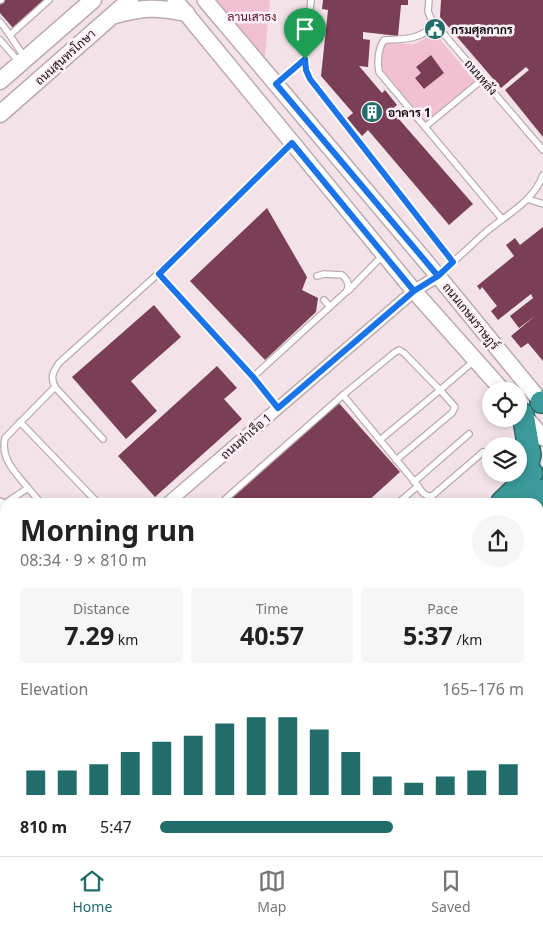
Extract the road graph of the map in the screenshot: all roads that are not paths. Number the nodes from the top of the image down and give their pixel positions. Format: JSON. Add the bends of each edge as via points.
{"nodes":[{"id":1,"x":49,"y":0,"type":"edge"},
{"id":2,"x":93,"y":0,"type":"edge"},
{"id":3,"x":130,"y":0,"type":"edge"},
{"id":4,"x":175,"y":0,"type":"edge"},
{"id":5,"x":205,"y":0,"type":"edge"},
{"id":6,"x":311,"y":0,"type":"edge"},
{"id":7,"x":429,"y":0,"type":"edge"},
{"id":8,"x":186,"y":13,"type":"junction"},
{"id":9,"x":111,"y":16,"type":"junction"},
{"id":10,"x":0,"y":22,"type":"edge"},
{"id":11,"x":436,"y":24,"type":"junction"},
{"id":12,"x":11,"y":34,"type":"junction"},
{"id":13,"x":0,"y":40,"type":"edge"},
{"id":14,"x":305,"y":59,"type":"junction"},
{"id":15,"x":23,"y":61,"type":"junction"},
{"id":16,"x":483,"y":79,"type":"junction"},
{"id":17,"x":0,"y":81,"type":"edge"},
{"id":18,"x":276,"y":84,"type":"junction"},
{"id":19,"x":0,"y":114,"type":"edge"},
{"id":20,"x":425,"y":127,"type":"junction"},
{"id":21,"x":292,"y":143,"type":"junction"},
{"id":22,"x":543,"y":150,"type":"edge"},
{"id":23,"x":543,"y":175,"type":"edge"},
{"id":24,"x":526,"y":199,"type":"junction"},
{"id":25,"x":543,"y":204,"type":"edge"},
{"id":26,"x":502,"y":220,"type":"junction"},
{"id":27,"x":384,"y":254,"type":"junction"},
{"id":28,"x":453,"y":262,"type":"junction"},
{"id":29,"x":159,"y":274,"type":"junction"},
{"id":30,"x":317,"y":276,"type":"dead end"},
{"id":31,"x":438,"y":276,"type":"junction"},
{"id":32,"x":414,"y":291,"type":"junction"},
{"id":33,"x":346,"y":292,"type":"junction"},
{"id":34,"x":324,"y":300,"type":"dead end"},
{"id":35,"x":330,"y":307,"type":"junction"},
{"id":36,"x":475,"y":360,"type":"junction"},
{"id":37,"x":253,"y":377,"type":"junction"},
{"id":38,"x":495,"y":382,"type":"edge"},
{"id":39,"x":55,"y":387,"type":"junction"},
{"id":40,"x":440,"y":390,"type":"junction"},
{"id":41,"x":343,"y":395,"type":"junction"},
{"id":42,"x":542,"y":403,"type":"edge"},
{"id":43,"x":278,"y":408,"type":"junction"},
{"id":44,"x":527,"y":418,"type":"edge"},
{"id":45,"x":20,"y":422,"type":"junction"},
{"id":46,"x":469,"y":434,"type":"dead end"},
{"id":47,"x":543,"y":438,"type":"edge"},
{"id":48,"x":103,"y":439,"type":"dead end"},
{"id":49,"x":380,"y":440,"type":"junction"},
{"id":50,"x":527,"y":440,"type":"edge"},
{"id":51,"x":482,"y":453,"type":"edge"},
{"id":52,"x":396,"y":460,"type":"junction"},
{"id":53,"x":543,"y":463,"type":"edge"},
{"id":54,"x":527,"y":467,"type":"edge"},
{"id":55,"x":527,"y":478,"type":"edge"},
{"id":56,"x":523,"y":482,"type":"edge"},
{"id":57,"x":416,"y":484,"type":"junction"},
{"id":58,"x":28,"y":488,"type":"junction"},
{"id":59,"x":14,"y":498,"type":"edge"},
{"id":60,"x":37,"y":498,"type":"edge"},
{"id":61,"x":93,"y":498,"type":"edge"},
{"id":62,"x":174,"y":498,"type":"edge"},
{"id":63,"x":227,"y":498,"type":"edge"},
{"id":64,"x":403,"y":498,"type":"edge"},
{"id":65,"x":506,"y":498,"type":"edge"}],
"edges":[{"from":1,"to":12,"type":"lane"},
{"from":2,"to":15,"type":"main road","name":"ถนนสุนทรโกษา"},
{"from":3,"to":9,"type":"main road","name":"ถนนสุนทรโกษา"},
{"from":4,"to":8,"type":"street","name":"ถนนเกษมราษฎร์"},
{"from":5,"to":18,"type":"street","name":"ถนนเกษมราษฎร์"},
{"from":6,"to":14,"type":"lane"},
{"from":7,"to":11,"type":"lane","name":"ถนนหลัง","via":[[428,10]]},
{"from":8,"to":9,"type":"main road","via":[[156,8]]},
{"from":8,"to":21,"type":"street","name":"ถนนเกษมราษฎร์"},
{"from":9,"to":19,"type":"main road","name":"ถนนสุนทรโกษา"},
{"from":10,"to":12,"type":"lane"},
{"from":11,"to":16,"type":"lane","name":"ถนนหลัง"},
{"from":11,"to":20,"type":"lane","via":[[418,37],[384,40],[379,54],[379,72]]},
{"from":12,"to":15,"type":"lane"},
{"from":13,"to":15,"type":"lane"},
{"from":14,"to":18,"type":"lane"},
{"from":14,"to":28,"type":"lane","via":[[310,79]]},
{"from":15,"to":17,"type":"main road","name":"ถนนสุนทรโกษา"},
{"from":16,"to":20,"type":"lane"},
{"from":16,"to":22,"type":"lane","name":"ถนนหลัง"},
{"from":18,"to":31,"type":"street","name":"ถนนเกษมราษฎร์"},
{"from":20,"to":26,"type":"lane"},
{"from":21,"to":27,"type":"street","name":"ถนนเกษมราษฎร์"},
{"from":21,"to":29,"type":"lane"},
{"from":23,"to":24,"type":"lane","via":[[538,188]]},
{"from":24,"to":25,"type":"lane"},
{"from":24,"to":26,"type":"lane"},
{"from":26,"to":28,"type":"lane"},
{"from":27,"to":32,"type":"street","name":"ถนนเกษมราษฎร์"},
{"from":27,"to":33,"type":"lane"},
{"from":28,"to":31,"type":"lane"},
{"from":29,"to":37,"type":"lane"},
{"from":29,"to":39,"type":"lane","via":[[59,363],[52,374]]},
{"from":30,"to":33,"type":"lane","via":[[342,275],[348,281]]},
{"from":31,"to":32,"type":"street","name":"ถนนท่าเรือ 1"},
{"from":31,"to":42,"type":"street","name":"ถนนเกษมราษฎร์"},
{"from":32,"to":36,"type":"street","name":"ถนนเกษมราษฎร์"},
{"from":32,"to":43,"type":"street","name":"ถนนท่าเรือ 1"},
{"from":33,"to":35,"type":"lane"},
{"from":34,"to":35,"type":"lane"},
{"from":35,"to":37,"type":"lane"},
{"from":36,"to":38,"type":"street","name":"ถนนเกษมราษฎร์"},
{"from":36,"to":40,"type":"lane"},
{"from":37,"to":43,"type":"lane"},
{"from":39,"to":45,"type":"lane"},
{"from":39,"to":48,"type":"lane"},
{"from":40,"to":41,"type":"lane","via":[[399,350]]},
{"from":40,"to":49,"type":"lane"},
{"from":40,"to":52,"type":"lane","via":[[455,407],[454,411]]},
{"from":41,"to":49,"type":"lane"},
{"from":41,"to":63,"type":"lane"},
{"from":43,"to":62,"type":"street","name":"ถนนท่าเรือ 1"},
{"from":44,"to":47,"type":"street"},
{"from":45,"to":58,"type":"lane","via":[[5,438],[4,453]]},
{"from":45,"to":61,"type":"lane"},
{"from":46,"to":57,"type":"lane"},
{"from":49,"to":52,"type":"lane"},
{"from":50,"to":54,"type":"highway","via":[[530,455]]},
{"from":51,"to":57,"type":"lane","via":[[432,496],[424,495]]},
{"from":52,"to":57,"type":"lane"},
{"from":53,"to":55,"type":"highway"},
{"from":56,"to":65,"type":"highway"},
{"from":57,"to":64,"type":"lane"},
{"from":58,"to":59,"type":"lane"},
{"from":58,"to":60,"type":"lane"}]}
